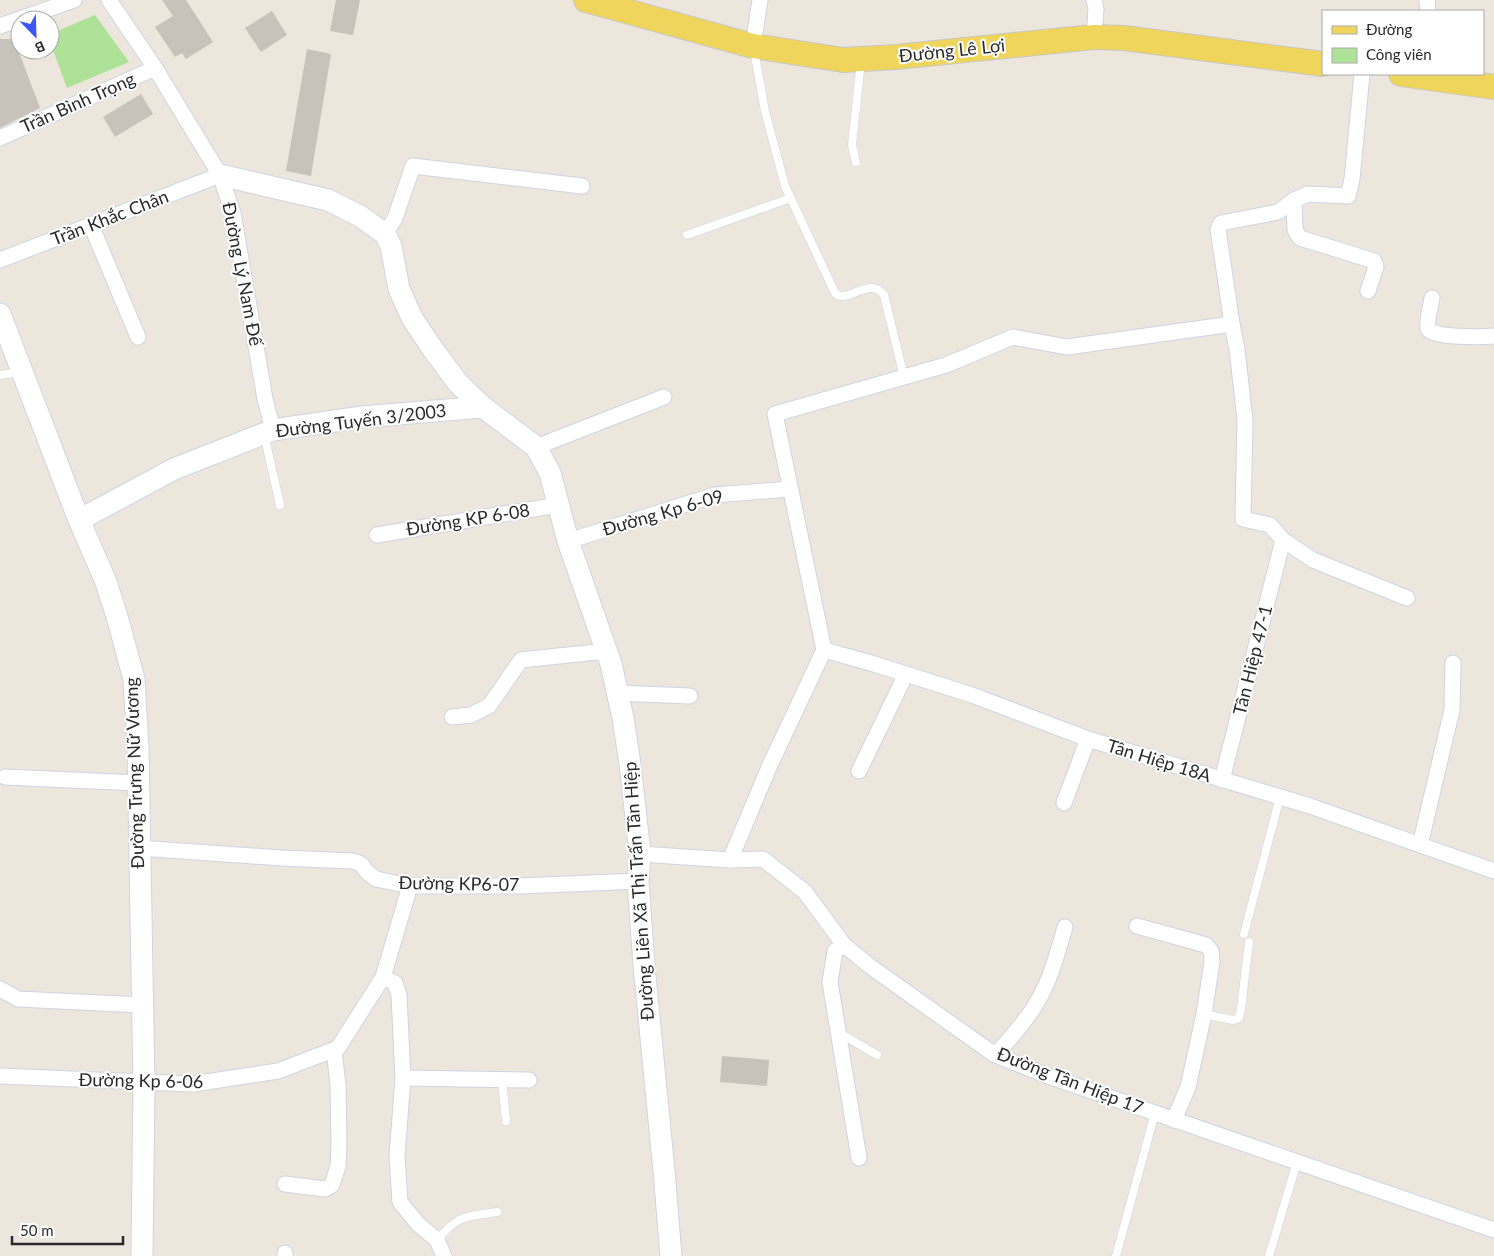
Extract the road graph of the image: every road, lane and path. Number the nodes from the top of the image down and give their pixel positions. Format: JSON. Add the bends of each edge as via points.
{"nodes":[{"id":1,"x":74,"y":0,"type":"edge"},
{"id":2,"x":109,"y":0,"type":"edge"},
{"id":3,"x":586,"y":0,"type":"edge"},
{"id":4,"x":760,"y":0,"type":"edge"},
{"id":5,"x":1094,"y":0,"type":"edge"},
{"id":6,"x":617,"y":4,"type":"edge"},
{"id":7,"x":0,"y":26,"type":"edge"},
{"id":8,"x":1094,"y":36,"type":"junction"},
{"id":9,"x":753,"y":46,"type":"junction"},
{"id":10,"x":861,"y":59,"type":"junction"},
{"id":11,"x":1322,"y":64,"type":"edge"},
{"id":12,"x":155,"y":68,"type":"junction"},
{"id":13,"x":1362,"y":75,"type":"edge"},
{"id":14,"x":1420,"y":75,"type":"edge"},
{"id":15,"x":1494,"y":87,"type":"edge"},
{"id":16,"x":0,"y":138,"type":"edge"},
{"id":17,"x":856,"y":162,"type":"dead end"},
{"id":18,"x":220,"y":175,"type":"junction"},
{"id":19,"x":582,"y":186,"type":"dead end"},
{"id":20,"x":791,"y":198,"type":"junction"},
{"id":21,"x":1294,"y":200,"type":"junction"},
{"id":22,"x":91,"y":225,"type":"junction"},
{"id":23,"x":385,"y":234,"type":"junction"},
{"id":24,"x":687,"y":235,"type":"dead end"},
{"id":25,"x":0,"y":260,"type":"edge"},
{"id":26,"x":1368,"y":291,"type":"dead end"},
{"id":27,"x":1432,"y":298,"type":"dead end"},
{"id":28,"x":0,"y":314,"type":"edge"},
{"id":29,"x":1232,"y":324,"type":"junction"},
{"id":30,"x":1494,"y":336,"type":"edge"},
{"id":31,"x":138,"y":337,"type":"dead end"},
{"id":32,"x":22,"y":372,"type":"junction"},
{"id":33,"x":0,"y":375,"type":"edge"},
{"id":34,"x":904,"y":377,"type":"junction"},
{"id":35,"x":664,"y":397,"type":"dead end"},
{"id":36,"x":483,"y":407,"type":"junction"},
{"id":37,"x":268,"y":432,"type":"junction"},
{"id":38,"x":536,"y":447,"type":"junction"},
{"id":39,"x":790,"y":489,"type":"junction"},
{"id":40,"x":280,"y":505,"type":"dead end"},
{"id":41,"x":558,"y":505,"type":"junction"},
{"id":42,"x":79,"y":520,"type":"junction"},
{"id":43,"x":377,"y":535,"type":"dead end"},
{"id":44,"x":1283,"y":540,"type":"junction"},
{"id":45,"x":568,"y":541,"type":"junction"},
{"id":46,"x":1407,"y":598,"type":"dead end"},
{"id":47,"x":824,"y":650,"type":"junction"},
{"id":48,"x":606,"y":651,"type":"junction"},
{"id":49,"x":1453,"y":663,"type":"dead end"},
{"id":50,"x":906,"y":674,"type":"junction"},
{"id":51,"x":617,"y":693,"type":"junction"},
{"id":52,"x":690,"y":696,"type":"dead end"},
{"id":53,"x":452,"y":717,"type":"dead end"},
{"id":54,"x":1088,"y":739,"type":"junction"},
{"id":55,"x":859,"y":771,"type":"dead end"},
{"id":56,"x":4,"y":777,"type":"dead end"},
{"id":57,"x":1222,"y":780,"type":"junction"},
{"id":58,"x":138,"y":783,"type":"junction"},
{"id":59,"x":1280,"y":797,"type":"junction"},
{"id":60,"x":1064,"y":803,"type":"dead end"},
{"id":61,"x":1420,"y":845,"type":"junction"},
{"id":62,"x":138,"y":848,"type":"junction"},
{"id":63,"x":640,"y":854,"type":"junction"},
{"id":64,"x":730,"y":860,"type":"junction"},
{"id":65,"x":1494,"y":871,"type":"edge"},
{"id":66,"x":638,"y":882,"type":"junction"},
{"id":67,"x":410,"y":886,"type":"junction"},
{"id":68,"x":1137,"y":926,"type":"dead end"},
{"id":69,"x":1065,"y":928,"type":"dead end"},
{"id":70,"x":1244,"y":934,"type":"dead end"},
{"id":71,"x":1249,"y":942,"type":"dead end"},
{"id":72,"x":844,"y":945,"type":"junction"},
{"id":73,"x":383,"y":977,"type":"junction"},
{"id":74,"x":0,"y":989,"type":"edge"},
{"id":75,"x":142,"y":1005,"type":"junction"},
{"id":76,"x":1204,"y":1014,"type":"junction"},
{"id":77,"x":838,"y":1032,"type":"junction"},
{"id":78,"x":334,"y":1050,"type":"junction"},
{"id":79,"x":995,"y":1055,"type":"junction"},
{"id":80,"x":877,"y":1056,"type":"dead end"},
{"id":81,"x":0,"y":1076,"type":"edge"},
{"id":82,"x":403,"y":1078,"type":"junction"},
{"id":83,"x":502,"y":1079,"type":"junction"},
{"id":84,"x":529,"y":1080,"type":"dead end"},
{"id":85,"x":144,"y":1083,"type":"junction"},
{"id":86,"x":1155,"y":1113,"type":"junction"},
{"id":87,"x":1174,"y":1120,"type":"junction"},
{"id":88,"x":506,"y":1121,"type":"dead end"},
{"id":89,"x":859,"y":1158,"type":"dead end"},
{"id":90,"x":1297,"y":1162,"type":"junction"},
{"id":91,"x":285,"y":1184,"type":"dead end"},
{"id":92,"x":498,"y":1212,"type":"dead end"},
{"id":93,"x":1494,"y":1230,"type":"edge"},
{"id":94,"x":437,"y":1240,"type":"junction"},
{"id":95,"x":142,"y":1256,"type":"edge"},
{"id":96,"x":444,"y":1256,"type":"edge"},
{"id":97,"x":671,"y":1256,"type":"edge"},
{"id":98,"x":1116,"y":1256,"type":"edge"},
{"id":99,"x":1269,"y":1256,"type":"edge"}],
"edges":[{"from":1,"to":7,"type":"street"},
{"from":2,"to":12,"type":"street","name":"Đường Lý Nam Đế"},
{"from":3,"to":6,"type":"main road","name":"Đường Lê Lợi"},
{"from":4,"to":9,"type":"street"},
{"from":5,"to":8,"type":"street"},
{"from":6,"to":9,"type":"main road","name":"Đường Lê Lợi"},
{"from":8,"to":10,"type":"main road","name":"Đường Lê Lợi"},
{"from":8,"to":11,"type":"main road","name":"Đường Lê Lợi"},
{"from":9,"to":10,"type":"main road","name":"Đường Lê Lợi","via":[[843,60]]},
{"from":9,"to":20,"type":"lane","via":[[776,156]]},
{"from":10,"to":17,"type":"lane","via":[[852,145]]},
{"from":12,"to":16,"type":"street","name":"Trần Bình Trọng"},
{"from":12,"to":18,"type":"street","name":"Đường Lý Nam Đế"},
{"from":13,"to":21,"type":"street","via":[[1348,196],[1308,194]]},
{"from":14,"to":15,"type":"main road"},
{"from":18,"to":22,"type":"street","name":"Trần Khắc Chân"},
{"from":18,"to":23,"type":"street","via":[[328,200],[360,216]]},
{"from":18,"to":37,"type":"street","name":"Đường Lý Nam Đế","via":[[233,213]]},
{"from":19,"to":23,"type":"street","via":[[413,166],[395,218]]},
{"from":20,"to":24,"type":"lane"},
{"from":20,"to":34,"type":"lane","via":[[837,295],[842,297],[873,288],[884,295]]},
{"from":21,"to":26,"type":"street","via":[[1295,230],[1300,238],[1374,261],[1376,267]]},
{"from":21,"to":29,"type":"street","via":[[1278,212],[1219,225]]},
{"from":22,"to":25,"type":"street","name":"Trần Khắc Chân"},
{"from":22,"to":31,"type":"street"},
{"from":23,"to":36,"type":"street","name":"Đường Liên Xã Thị Trấn Tân Hiệp","via":[[391,246],[399,290],[412,318],[458,383]]},
{"from":27,"to":30,"type":"street","via":[[1430,331],[1458,336]]},
{"from":28,"to":32,"type":"street","name":"Đường Trưng Nữ Vương"},
{"from":29,"to":34,"type":"street","via":[[1067,347],[1013,337],[946,365]]},
{"from":29,"to":44,"type":"street","via":[[1245,420],[1243,519],[1270,525]]},
{"from":32,"to":33,"type":"lane"},
{"from":32,"to":42,"type":"street","name":"Đường Trưng Nữ Vương"},
{"from":34,"to":39,"type":"street","via":[[775,414]]},
{"from":35,"to":38,"type":"street"},
{"from":36,"to":37,"type":"street","name":"Đường Tuyến 3/2003","via":[[362,417]]},
{"from":36,"to":38,"type":"street","name":"Đường Liên Xã Thị Trấn Tân Hiệp"},
{"from":37,"to":40,"type":"lane"},
{"from":37,"to":42,"type":"street","name":"Đường Tuyến 3/2003","via":[[174,468]]},
{"from":38,"to":41,"type":"street","name":"Đường Liên Xã Thị Trấn Tân Hiệp","via":[[550,473]]},
{"from":39,"to":45,"type":"street","name":"Đường Kp 6-09","via":[[715,495]]},
{"from":39,"to":47,"type":"street"},
{"from":41,"to":43,"type":"street","name":"Đường KP 6-08"},
{"from":41,"to":45,"type":"street","name":"Đường Liên Xã Thị Trấn Tân Hiệp"},
{"from":42,"to":58,"type":"street","name":"Đường Trưng Nữ Vương","via":[[106,582],[134,679]]},
{"from":44,"to":46,"type":"street","via":[[1313,560]]},
{"from":44,"to":57,"type":"street","name":"Tân Hiệp 47-1"},
{"from":45,"to":48,"type":"street","name":"Đường Liên Xã Thị Trấn Tân Hiệp"},
{"from":47,"to":50,"type":"street","name":"Tân Hiệp 18A"},
{"from":47,"to":64,"type":"street"},
{"from":48,"to":51,"type":"street","name":"Đường Liên Xã Thị Trấn Tân Hiệp"},
{"from":48,"to":53,"type":"street","via":[[522,660],[489,706],[471,715]]},
{"from":49,"to":61,"type":"street","via":[[1452,710]]},
{"from":50,"to":54,"type":"street","name":"Tân Hiệp 18A"},
{"from":50,"to":55,"type":"street"},
{"from":51,"to":52,"type":"street"},
{"from":51,"to":63,"type":"street","name":"Đường Liên Xã Thị Trấn Tân Hiệp","via":[[630,764]]},
{"from":54,"to":57,"type":"street","name":"Tân Hiệp 18A"},
{"from":54,"to":60,"type":"street"},
{"from":56,"to":58,"type":"street"},
{"from":57,"to":59,"type":"street","name":"Tân Hiệp 18A"},
{"from":58,"to":62,"type":"street","name":"Đường Trưng Nữ Vương"},
{"from":59,"to":61,"type":"street","name":"Tân Hiệp 18A"},
{"from":59,"to":70,"type":"lane"},
{"from":61,"to":65,"type":"street","name":"Tân Hiệp 18A"},
{"from":62,"to":67,"type":"street","name":"Đường KP6-07","via":[[353,861],[361,864],[376,879]]},
{"from":62,"to":75,"type":"street","name":"Đường Trưng Nữ Vương"},
{"from":63,"to":64,"type":"street","name":"Đường Tân Hiệp 17"},
{"from":63,"to":66,"type":"street","name":"Đường Liên Xã Thị Trấn Tân Hiệp"},
{"from":64,"to":72,"type":"street","name":"Đường Tân Hiệp 17","via":[[763,859],[805,892]]},
{"from":66,"to":67,"type":"street","name":"Đường KP6-07"},
{"from":66,"to":97,"type":"street","name":"Đường Liên Xã Thị Trấn Tân Hiệp"},
{"from":67,"to":73,"type":"street"},
{"from":68,"to":76,"type":"street","via":[[1210,948],[1212,962]]},
{"from":69,"to":79,"type":"street","via":[[1041,996]]},
{"from":71,"to":76,"type":"lane","via":[[1239,1018],[1233,1020]]},
{"from":72,"to":77,"type":"street","via":[[835,951],[830,982]]},
{"from":72,"to":79,"type":"street","name":"Đường Tân Hiệp 17"},
{"from":73,"to":78,"type":"street"},
{"from":73,"to":82,"type":"street","via":[[395,983],[400,995]]},
{"from":74,"to":75,"type":"street","via":[[18,999]]},
{"from":75,"to":85,"type":"street","name":"Đường Trưng Nữ Vương"},
{"from":76,"to":87,"type":"street","via":[[1188,1087]]},
{"from":77,"to":80,"type":"lane"},
{"from":77,"to":89,"type":"street"},
{"from":78,"to":85,"type":"street","name":"Đường Kp 6-06","via":[[278,1072],[193,1084]]},
{"from":78,"to":91,"type":"street","via":[[339,1143],[338,1166],[332,1185],[325,1189]]},
{"from":79,"to":86,"type":"street","name":"Đường Tân Hiệp 17","via":[[1051,1078]]},
{"from":81,"to":85,"type":"street","name":"Đường Kp 6-06"},
{"from":82,"to":83,"type":"street"},
{"from":82,"to":94,"type":"street","via":[[397,1156],[400,1202]]},
{"from":83,"to":84,"type":"street"},
{"from":83,"to":88,"type":"lane"},
{"from":85,"to":95,"type":"street","name":"Đường Trưng Nữ Vương"},
{"from":86,"to":87,"type":"street","name":"Đường Tân Hiệp 17"},
{"from":86,"to":98,"type":"lane"},
{"from":87,"to":90,"type":"street","name":"Đường Tân Hiệp 17"},
{"from":90,"to":93,"type":"street","name":"Đường Tân Hiệp 17"},
{"from":90,"to":99,"type":"lane"},
{"from":92,"to":94,"type":"lane","via":[[455,1221]]},
{"from":94,"to":96,"type":"street"}]}
